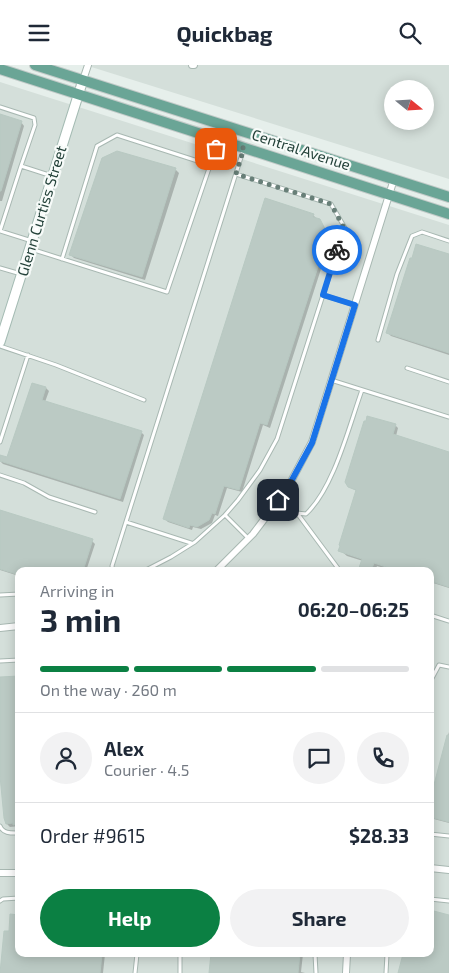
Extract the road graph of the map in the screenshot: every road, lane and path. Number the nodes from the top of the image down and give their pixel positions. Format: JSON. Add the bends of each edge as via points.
{"nodes":[{"id":1,"x":35,"y":65,"type":"edge"},
{"id":2,"x":88,"y":65,"type":"edge"},
{"id":3,"x":0,"y":69,"type":"edge"},
{"id":4,"x":83,"y":80,"type":"junction"},
{"id":5,"x":79,"y":93,"type":"junction"},
{"id":6,"x":0,"y":107,"type":"edge"},
{"id":7,"x":249,"y":133,"type":"junction"},
{"id":8,"x":219,"y":139,"type":"junction"},
{"id":9,"x":244,"y":148,"type":"junction"},
{"id":10,"x":210,"y":165,"type":"junction"},
{"id":11,"x":21,"y":166,"type":"junction"},
{"id":12,"x":236,"y":174,"type":"junction"},
{"id":13,"x":53,"y":176,"type":"junction"},
{"id":14,"x":394,"y":179,"type":"junction"},
{"id":15,"x":389,"y":195,"type":"junction"},
{"id":16,"x":449,"y":197,"type":"edge"},
{"id":17,"x":449,"y":214,"type":"edge"},
{"id":18,"x":0,"y":231,"type":"edge"},
{"id":19,"x":449,"y":241,"type":"edge"},
{"id":20,"x":31,"y":245,"type":"junction"},
{"id":21,"x":62,"y":259,"type":"junction"},
{"id":22,"x":0,"y":268,"type":"edge"},
{"id":23,"x":22,"y":274,"type":"junction"},
{"id":24,"x":323,"y":295,"type":"junction"},
{"id":25,"x":355,"y":305,"type":"junction"},
{"id":26,"x":378,"y":340,"type":"dead end"},
{"id":27,"x":0,"y":342,"type":"edge"},
{"id":28,"x":0,"y":347,"type":"edge"},
{"id":29,"x":28,"y":355,"type":"junction"},
{"id":30,"x":407,"y":368,"type":"dead end"},
{"id":31,"x":331,"y":381,"type":"junction"},
{"id":32,"x":449,"y":382,"type":"edge"},
{"id":33,"x":362,"y":390,"type":"junction"},
{"id":34,"x":144,"y":400,"type":"dead end"},
{"id":35,"x":449,"y":417,"type":"edge"},
{"id":36,"x":0,"y":442,"type":"edge"},
{"id":37,"x":0,"y":475,"type":"edge"},
{"id":38,"x":278,"y":500,"type":"junction"},
{"id":39,"x":95,"y":512,"type":"dead end"},
{"id":40,"x":297,"y":513,"type":"junction"},
{"id":41,"x":225,"y":515,"type":"junction"},
{"id":42,"x":126,"y":522,"type":"junction"},
{"id":43,"x":248,"y":538,"type":"junction"},
{"id":44,"x":192,"y":544,"type":"junction"},
{"id":45,"x":112,"y":567,"type":"edge"},
{"id":46,"x":152,"y":567,"type":"edge"},
{"id":47,"x":220,"y":567,"type":"edge"},
{"id":48,"x":337,"y":567,"type":"edge"},
{"id":49,"x":15,"y":594,"type":"edge"},
{"id":50,"x":0,"y":595,"type":"edge"},
{"id":51,"x":434,"y":616,"type":"edge"},
{"id":52,"x":449,"y":621,"type":"edge"},
{"id":53,"x":15,"y":626,"type":"edge"},
{"id":54,"x":0,"y":628,"type":"edge"},
{"id":55,"x":15,"y":660,"type":"edge"},
{"id":56,"x":0,"y":661,"type":"edge"},
{"id":57,"x":449,"y":667,"type":"edge"},
{"id":58,"x":434,"y":674,"type":"edge"},
{"id":59,"x":0,"y":826,"type":"edge"},
{"id":60,"x":15,"y":833,"type":"edge"},
{"id":61,"x":434,"y":834,"type":"edge"},
{"id":62,"x":449,"y":836,"type":"edge"},
{"id":63,"x":434,"y":868,"type":"edge"},
{"id":64,"x":449,"y":870,"type":"edge"},
{"id":65,"x":0,"y":873,"type":"edge"},
{"id":66,"x":15,"y":873,"type":"edge"},
{"id":67,"x":15,"y":898,"type":"edge"},
{"id":68,"x":434,"y":899,"type":"edge"},
{"id":69,"x":0,"y":901,"type":"edge"},
{"id":70,"x":449,"y":901,"type":"edge"},
{"id":71,"x":137,"y":957,"type":"edge"},
{"id":72,"x":180,"y":957,"type":"edge"},
{"id":73,"x":315,"y":957,"type":"edge"},
{"id":74,"x":347,"y":957,"type":"edge"},
{"id":75,"x":387,"y":957,"type":"edge"},
{"id":76,"x":135,"y":973,"type":"edge"},
{"id":77,"x":180,"y":973,"type":"edge"},
{"id":78,"x":316,"y":973,"type":"edge"},
{"id":79,"x":346,"y":973,"type":"edge"},
{"id":80,"x":386,"y":973,"type":"edge"}],
"edges":[{"from":1,"to":4,"type":"main road","name":"Central Avenue"},
{"from":2,"to":4,"type":"street"},
{"from":3,"to":5,"type":"main road","name":"Central Avenue"},
{"from":4,"to":5,"type":"street","name":"Glenn Curtiss Street"},
{"from":4,"to":7,"type":"main road","name":"Central Avenue"},
{"from":5,"to":8,"type":"main road","name":"Central Avenue"},
{"from":5,"to":13,"type":"street","name":"Glenn Curtiss Street"},
{"from":6,"to":11,"type":"lane","via":[[34,118],[35,125]]},
{"from":7,"to":9,"type":"main road"},
{"from":7,"to":14,"type":"main road","name":"Central Avenue"},
{"from":8,"to":9,"type":"main road","name":"Central Avenue"},
{"from":8,"to":10,"type":"lane"},
{"from":9,"to":12,"type":"lane"},
{"from":9,"to":15,"type":"main road","name":"Central Avenue"},
{"from":10,"to":21,"type":"lane","via":[[117,135],[97,146]]},
{"from":10,"to":21,"type":"lane","via":[[167,293]]},
{"from":11,"to":13,"type":"lane"},
{"from":11,"to":18,"type":"lane"},
{"from":12,"to":24,"type":"lane","via":[[331,204],[344,228]]},
{"from":12,"to":42,"type":"lane"},
{"from":13,"to":20,"type":"street","name":"Glenn Curtiss Street"},
{"from":14,"to":15,"type":"street"},
{"from":14,"to":16,"type":"main road","name":"Central Avenue"},
{"from":15,"to":17,"type":"main road","name":"Central Avenue"},
{"from":15,"to":25,"type":"street"},
{"from":18,"to":20,"type":"lane"},
{"from":19,"to":26,"type":"lane","via":[[422,232],[412,236]]},
{"from":20,"to":21,"type":"lane"},
{"from":20,"to":23,"type":"street","name":"Glenn Curtiss Street"},
{"from":22,"to":23,"type":"lane"},
{"from":23,"to":27,"type":"street","name":"Glenn Curtiss Street"},
{"from":24,"to":25,"type":"lane"},
{"from":24,"to":41,"type":"lane","via":[[277,439],[260,470]]},
{"from":25,"to":31,"type":"street"},
{"from":28,"to":29,"type":"lane"},
{"from":29,"to":34,"type":"lane"},
{"from":29,"to":36,"type":"lane"},
{"from":30,"to":32,"type":"lane"},
{"from":31,"to":33,"type":"lane"},
{"from":31,"to":38,"type":"street","via":[[312,443]]},
{"from":33,"to":35,"type":"lane"},
{"from":33,"to":40,"type":"lane","via":[[322,494],[306,514]]},
{"from":37,"to":39,"type":"lane"},
{"from":38,"to":40,"type":"lane"},
{"from":38,"to":43,"type":"street"},
{"from":40,"to":48,"type":"lane"},
{"from":41,"to":43,"type":"lane"},
{"from":41,"to":44,"type":"lane"},
{"from":42,"to":44,"type":"lane"},
{"from":42,"to":45,"type":"lane"},
{"from":43,"to":47,"type":"street"},
{"from":44,"to":46,"type":"lane"},
{"from":49,"to":50,"type":"lane"},
{"from":51,"to":52,"type":"lane"},
{"from":53,"to":54,"type":"street"},
{"from":55,"to":56,"type":"lane"},
{"from":57,"to":58,"type":"lane","via":[[439,665]]},
{"from":59,"to":60,"type":"lane","via":[[9,833]]},
{"from":61,"to":62,"type":"lane"},
{"from":63,"to":64,"type":"street"},
{"from":65,"to":66,"type":"street"},
{"from":67,"to":69,"type":"lane"},
{"from":68,"to":70,"type":"lane"},
{"from":71,"to":76,"type":"lane"},
{"from":72,"to":77,"type":"lane"},
{"from":73,"to":78,"type":"lane"},
{"from":74,"to":79,"type":"street"},
{"from":75,"to":80,"type":"lane"}]}
